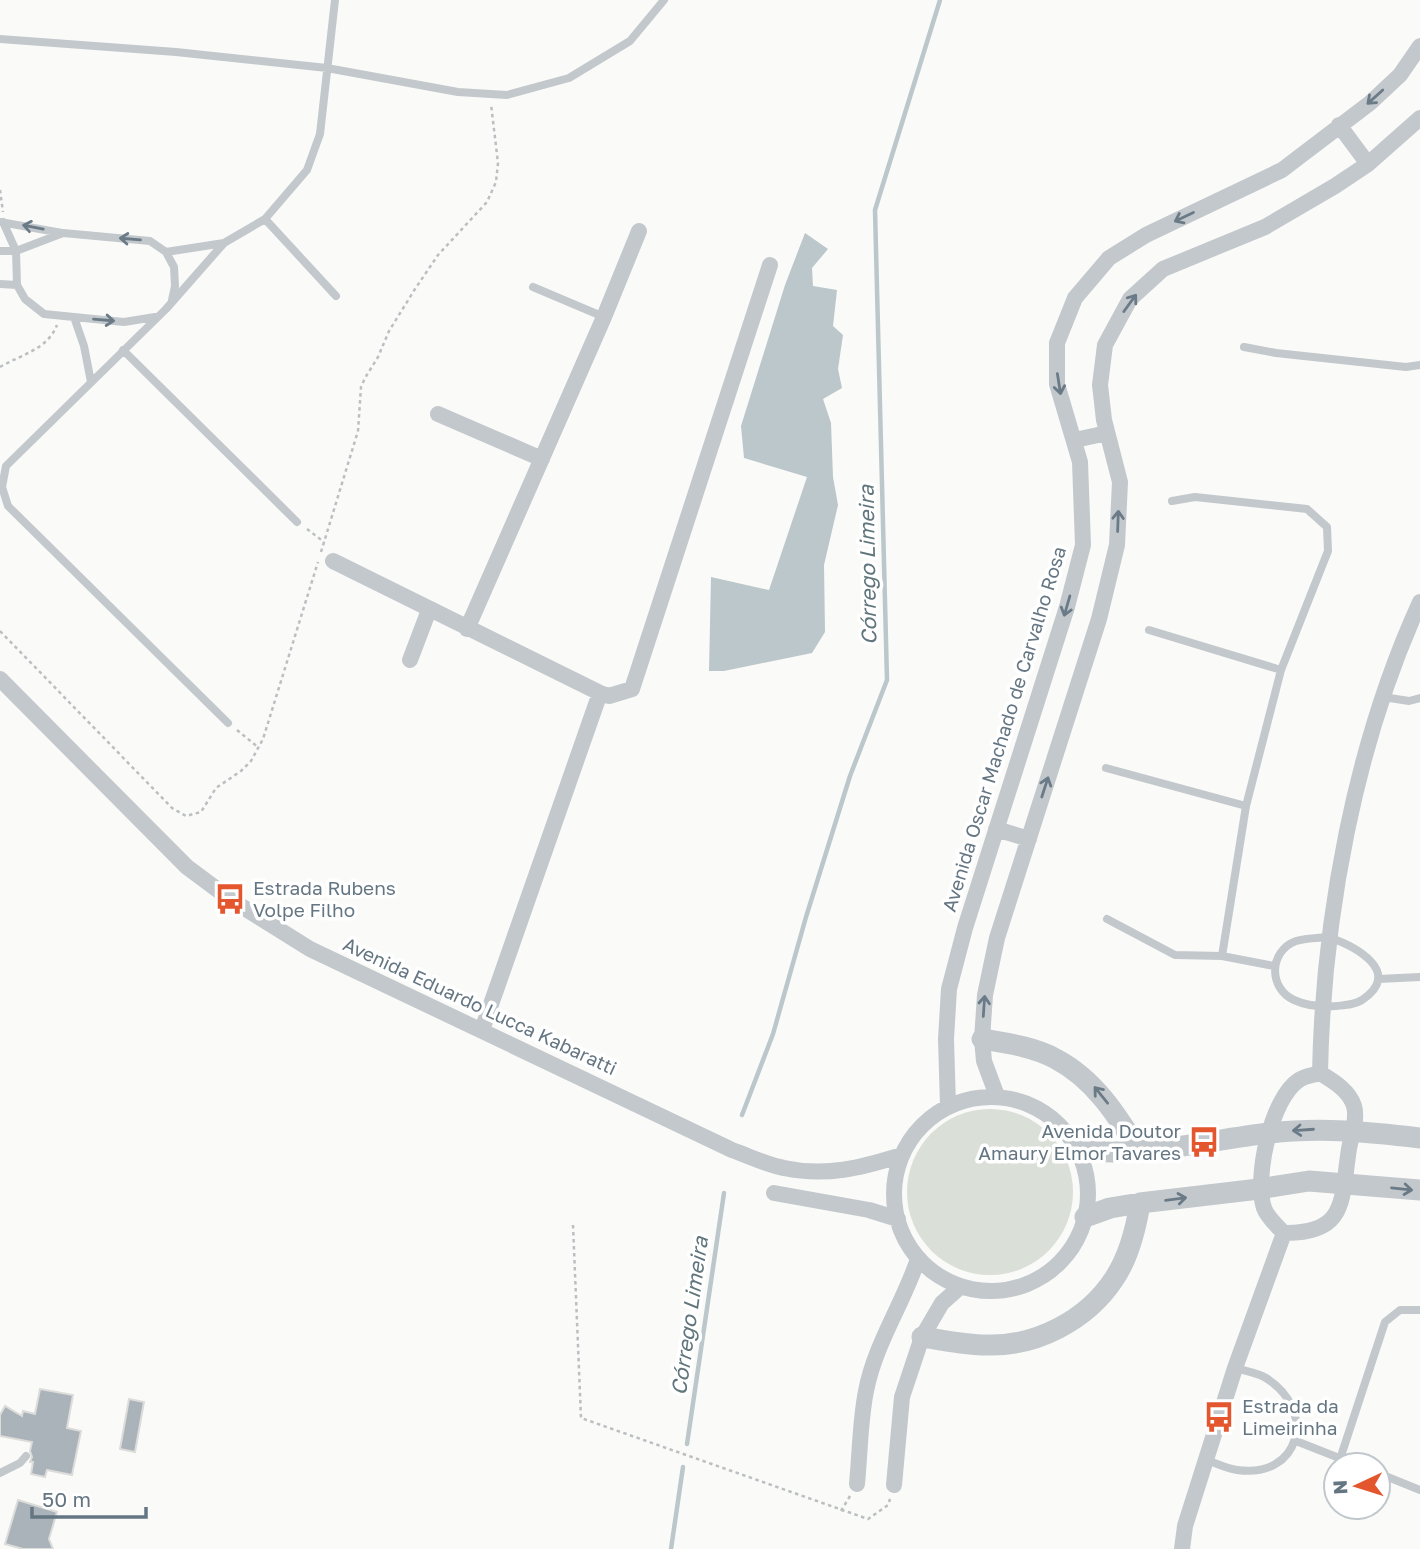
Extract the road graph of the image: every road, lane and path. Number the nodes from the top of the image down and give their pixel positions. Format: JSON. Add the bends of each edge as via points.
{"nodes":[{"id":1,"x":335,"y":0,"type":"edge"},
{"id":2,"x":664,"y":0,"type":"edge"},
{"id":3,"x":0,"y":39,"type":"edge"},
{"id":4,"x":1420,"y":46,"type":"edge"},
{"id":5,"x":327,"y":68,"type":"junction"},
{"id":6,"x":1420,"y":118,"type":"edge"},
{"id":7,"x":1339,"y":125,"type":"junction"},
{"id":8,"x":1368,"y":164,"type":"junction"},
{"id":9,"x":0,"y":190,"type":"edge"},
{"id":10,"x":265,"y":219,"type":"junction"},
{"id":11,"x":2,"y":222,"type":"edge"},
{"id":12,"x":639,"y":231,"type":"dead end"},
{"id":13,"x":63,"y":233,"type":"junction"},
{"id":14,"x":224,"y":243,"type":"junction"},
{"id":15,"x":0,"y":251,"type":"edge"},
{"id":16,"x":16,"y":251,"type":"junction"},
{"id":17,"x":166,"y":252,"type":"junction"},
{"id":18,"x":770,"y":265,"type":"dead end"},
{"id":19,"x":0,"y":284,"type":"edge"},
{"id":20,"x":17,"y":285,"type":"junction"},
{"id":21,"x":533,"y":287,"type":"dead end"},
{"id":22,"x":336,"y":296,"type":"dead end"},
{"id":23,"x":171,"y":302,"type":"junction"},
{"id":24,"x":60,"y":316,"type":"junction"},
{"id":25,"x":157,"y":316,"type":"junction"},
{"id":26,"x":74,"y":317,"type":"junction"},
{"id":27,"x":604,"y":317,"type":"junction"},
{"id":28,"x":1244,"y":346,"type":"dead end"},
{"id":29,"x":123,"y":350,"type":"junction"},
{"id":30,"x":1420,"y":365,"type":"edge"},
{"id":31,"x":0,"y":367,"type":"edge"},
{"id":32,"x":91,"y":382,"type":"junction"},
{"id":33,"x":438,"y":414,"type":"dead end"},
{"id":34,"x":1107,"y":433,"type":"junction"},
{"id":35,"x":1075,"y":440,"type":"junction"},
{"id":36,"x":542,"y":459,"type":"junction"},
{"id":37,"x":1172,"y":501,"type":"dead end"},
{"id":38,"x":297,"y":522,"type":"joint"},
{"id":39,"x":324,"y":542,"type":"dead end"},
{"id":40,"x":333,"y":561,"type":"dead end"},
{"id":41,"x":1420,"y":602,"type":"edge"},
{"id":42,"x":429,"y":610,"type":"junction"},
{"id":43,"x":467,"y":629,"type":"junction"},
{"id":44,"x":1149,"y":630,"type":"dead end"},
{"id":45,"x":1414,"y":633,"type":"edge"},
{"id":46,"x":410,"y":660,"type":"dead end"},
{"id":47,"x":1281,"y":670,"type":"junction"},
{"id":48,"x":0,"y":679,"type":"edge"},
{"id":49,"x":600,"y":693,"type":"junction"},
{"id":50,"x":1383,"y":697,"type":"junction"},
{"id":51,"x":1420,"y":698,"type":"edge"},
{"id":52,"x":228,"y":723,"type":"joint"},
{"id":53,"x":259,"y":748,"type":"dead end"},
{"id":54,"x":1106,"y":768,"type":"dead end"},
{"id":55,"x":1246,"y":806,"type":"junction"},
{"id":56,"x":996,"y":829,"type":"junction"},
{"id":57,"x":1028,"y":839,"type":"junction"},
{"id":58,"x":1107,"y":919,"type":"dead end"},
{"id":59,"x":1328,"y":937,"type":"junction"},
{"id":60,"x":1222,"y":956,"type":"junction"},
{"id":61,"x":1274,"y":966,"type":"junction"},
{"id":62,"x":1420,"y":977,"type":"edge"},
{"id":63,"x":1378,"y":979,"type":"junction"},
{"id":64,"x":1321,"y":1007,"type":"junction"},
{"id":65,"x":482,"y":1030,"type":"junction"},
{"id":66,"x":982,"y":1039,"type":"junction"},
{"id":67,"x":1320,"y":1073,"type":"junction"},
{"id":68,"x":997,"y":1096,"type":"junction"},
{"id":69,"x":948,"y":1106,"type":"junction"},
{"id":70,"x":1353,"y":1130,"type":"junction"},
{"id":71,"x":1270,"y":1133,"type":"junction"},
{"id":72,"x":1420,"y":1138,"type":"edge"},
{"id":73,"x":1079,"y":1150,"type":"junction"},
{"id":74,"x":1139,"y":1151,"type":"junction"},
{"id":75,"x":902,"y":1156,"type":"junction"},
{"id":76,"x":1345,"y":1183,"type":"junction"},
{"id":77,"x":1259,"y":1189,"type":"junction"},
{"id":78,"x":1420,"y":1190,"type":"edge"},
{"id":79,"x":774,"y":1193,"type":"dead end"},
{"id":80,"x":1140,"y":1203,"type":"junction"},
{"id":81,"x":1085,"y":1217,"type":"junction"},
{"id":82,"x":898,"y":1220,"type":"junction"},
{"id":83,"x":573,"y":1225,"type":"dead end"},
{"id":84,"x":1284,"y":1233,"type":"junction"},
{"id":85,"x":918,"y":1259,"type":"junction"},
{"id":86,"x":960,"y":1287,"type":"junction"},
{"id":87,"x":1420,"y":1310,"type":"edge"},
{"id":88,"x":922,"y":1337,"type":"junction"},
{"id":89,"x":1235,"y":1368,"type":"junction"},
{"id":90,"x":1296,"y":1441,"type":"junction"},
{"id":91,"x":1343,"y":1451,"type":"edge"},
{"id":92,"x":1322,"y":1452,"type":"edge"},
{"id":93,"x":26,"y":1456,"type":"dead end"},
{"id":94,"x":1206,"y":1460,"type":"junction"},
{"id":95,"x":0,"y":1473,"type":"edge"},
{"id":96,"x":1392,"y":1479,"type":"edge"},
{"id":97,"x":857,"y":1484,"type":"dead end"},
{"id":98,"x":894,"y":1485,"type":"joint"},
{"id":99,"x":1420,"y":1490,"type":"edge"},
{"id":100,"x":1182,"y":1549,"type":"edge"}],
"edges":[{"from":1,"to":5,"type":"lane"},
{"from":2,"to":5,"type":"lane","via":[[630,41],[569,78],[507,95],[458,92]]},
{"from":3,"to":5,"type":"lane"},
{"from":4,"to":7,"type":"street","name":"Avenida Oscar Machado de Carvalho Rosa","one_way":true,"via":[[1400,75]]},
{"from":5,"to":10,"type":"lane","via":[[320,134],[307,170]]},
{"from":6,"to":8,"type":"street"},
{"from":7,"to":8,"type":"street"},
{"from":7,"to":35,"type":"street","name":"Avenida Oscar Machado de Carvalho Rosa","one_way":true,"via":[[1282,170],[1146,235],[1109,258],[1075,298],[1057,343],[1057,384]]},
{"from":34,"to":8,"type":"street","one_way":true,"via":[[1100,385],[1105,345],[1130,299],[1163,269],[1265,227]]},
{"from":9,"to":11,"type":"path"},
{"from":10,"to":14,"type":"lane"},
{"from":10,"to":22,"type":"lane"},
{"from":13,"to":11,"type":"lane","one_way":true},
{"from":11,"to":16,"type":"lane"},
{"from":12,"to":27,"type":"street"},
{"from":13,"to":16,"type":"lane"},
{"from":17,"to":13,"type":"lane","one_way":true,"via":[[150,241]]},
{"from":14,"to":17,"type":"lane"},
{"from":14,"to":23,"type":"lane"},
{"from":15,"to":16,"type":"lane"},
{"from":16,"to":20,"type":"lane"},
{"from":17,"to":23,"type":"lane","via":[[174,267]]},
{"from":18,"to":49,"type":"street","via":[[632,689],[609,696]]},
{"from":19,"to":20,"type":"lane"},
{"from":20,"to":24,"type":"lane","via":[[25,299],[44,314]]},
{"from":21,"to":27,"type":"lane"},
{"from":23,"to":25,"type":"lane"},
{"from":24,"to":26,"type":"lane"},
{"from":24,"to":31,"type":"path","via":[[50,340]]},
{"from":26,"to":25,"type":"lane","one_way":true,"via":[[124,322]]},
{"from":25,"to":29,"type":"lane"},
{"from":26,"to":32,"type":"lane"},
{"from":27,"to":36,"type":"street"},
{"from":28,"to":30,"type":"lane","via":[[1328,359]]},
{"from":29,"to":32,"type":"lane"},
{"from":29,"to":38,"type":"lane"},
{"from":32,"to":52,"type":"lane","via":[[6,466],[2,487],[8,506]]},
{"from":33,"to":36,"type":"street"},
{"from":34,"to":35,"type":"street"},
{"from":57,"to":34,"type":"street","one_way":true,"via":[[1098,620],[1117,545],[1120,482]]},
{"from":35,"to":56,"type":"street","name":"Avenida Oscar Machado de Carvalho Rosa","one_way":true,"via":[[1083,544]]},
{"from":36,"to":43,"type":"street"},
{"from":37,"to":47,"type":"lane","via":[[1195,498],[1307,509],[1327,527],[1328,551]]},
{"from":38,"to":39,"type":"path"},
{"from":40,"to":42,"type":"street"},
{"from":41,"to":45,"type":"street"},
{"from":42,"to":43,"type":"street"},
{"from":42,"to":46,"type":"street"},
{"from":43,"to":49,"type":"street"},
{"from":44,"to":47,"type":"lane"},
{"from":45,"to":50,"type":"street"},
{"from":47,"to":55,"type":"lane"},
{"from":48,"to":65,"type":"street","name":"Avenida Eduardo Lucca Kabaratti","via":[[187,867],[230,899],[310,949]]},
{"from":49,"to":65,"type":"street"},
{"from":50,"to":51,"type":"lane"},
{"from":50,"to":59,"type":"street","via":[[1352,807]]},
{"from":52,"to":53,"type":"path"},
{"from":54,"to":55,"type":"lane"},
{"from":55,"to":60,"type":"lane"},
{"from":56,"to":57,"type":"street"},
{"from":56,"to":69,"type":"street","name":"Avenida Oscar Machado de Carvalho Rosa","via":[[949,989]]},
{"from":66,"to":57,"type":"street","one_way":true,"via":[[997,938]]},
{"from":58,"to":60,"type":"lane","via":[[1175,955]]},
{"from":59,"to":61,"type":"lane","via":[[1295,941],[1281,951]]},
{"from":59,"to":63,"type":"lane","via":[[1366,954]]},
{"from":59,"to":64,"type":"street"},
{"from":60,"to":61,"type":"lane"},
{"from":61,"to":64,"type":"lane","via":[[1278,985],[1292,999]]},
{"from":62,"to":63,"type":"lane"},
{"from":63,"to":64,"type":"lane","via":[[1370,994],[1355,1004]]},
{"from":64,"to":67,"type":"street"},
{"from":65,"to":75,"type":"street","name":"Avenida Eduardo Lucca Kabaratti","via":[[732,1150],[783,1168],[829,1173]]},
{"from":66,"to":68,"type":"street","via":[[984,1061]]},
{"from":74,"to":66,"type":"street","one_way":true,"via":[[1092,1084],[1055,1058]]},
{"from":67,"to":70,"type":"street","via":[[1340,1086],[1354,1107]]},
{"from":67,"to":71,"type":"street","via":[[1299,1080],[1282,1098]]},
{"from":68,"to":69,"type":"street"},
{"from":68,"to":73,"type":"street","via":[[1045,1112]]},
{"from":69,"to":75,"type":"street","via":[[927,1120]]},
{"from":70,"to":71,"type":"street","one_way":true},
{"from":70,"to":72,"type":"street"},
{"from":70,"to":76,"type":"street"},
{"from":71,"to":74,"type":"street"},
{"from":71,"to":77,"type":"street"},
{"from":73,"to":74,"type":"street","via":[[1105,1154]]},
{"from":73,"to":81,"type":"street","via":[[1087,1175]]},
{"from":75,"to":82,"type":"street","via":[[894,1188]]},
{"from":76,"to":77,"type":"street","via":[[1310,1181]]},
{"from":76,"to":78,"type":"street","one_way":true},
{"from":76,"to":84,"type":"street","via":[[1342,1203],[1329,1223],[1308,1234]]},
{"from":80,"to":77,"type":"street","one_way":true},
{"from":77,"to":84,"type":"street","via":[[1265,1211]]},
{"from":79,"to":82,"type":"street","via":[[869,1210]]},
{"from":80,"to":81,"type":"street"},
{"from":80,"to":88,"type":"street","via":[[1136,1230],[1115,1279],[1082,1314],[1035,1340],[987,1346]]},
{"from":81,"to":86,"type":"street","via":[[1072,1248],[1055,1268],[1034,1282],[985,1292]]},
{"from":82,"to":85,"type":"street"},
{"from":83,"to":98,"type":"path","via":[[581,1418],[868,1519],[888,1505]]},
{"from":84,"to":89,"type":"street"},
{"from":85,"to":86,"type":"street","via":[[937,1276]]},
{"from":85,"to":97,"type":"street","via":[[882,1339],[866,1390]]},
{"from":86,"to":88,"type":"street","via":[[942,1303]]},
{"from":87,"to":91,"type":"lane","via":[[1400,1310],[1385,1322]]},
{"from":88,"to":98,"type":"street","via":[[902,1397]]},
{"from":89,"to":90,"type":"lane","via":[[1265,1377],[1286,1395],[1297,1420]]},
{"from":89,"to":94,"type":"street"},
{"from":90,"to":92,"type":"lane"},
{"from":90,"to":94,"type":"lane","via":[[1287,1455],[1266,1468],[1237,1470]]},
{"from":93,"to":95,"type":"lane"},
{"from":94,"to":100,"type":"street"},
{"from":96,"to":99,"type":"lane"}]}
